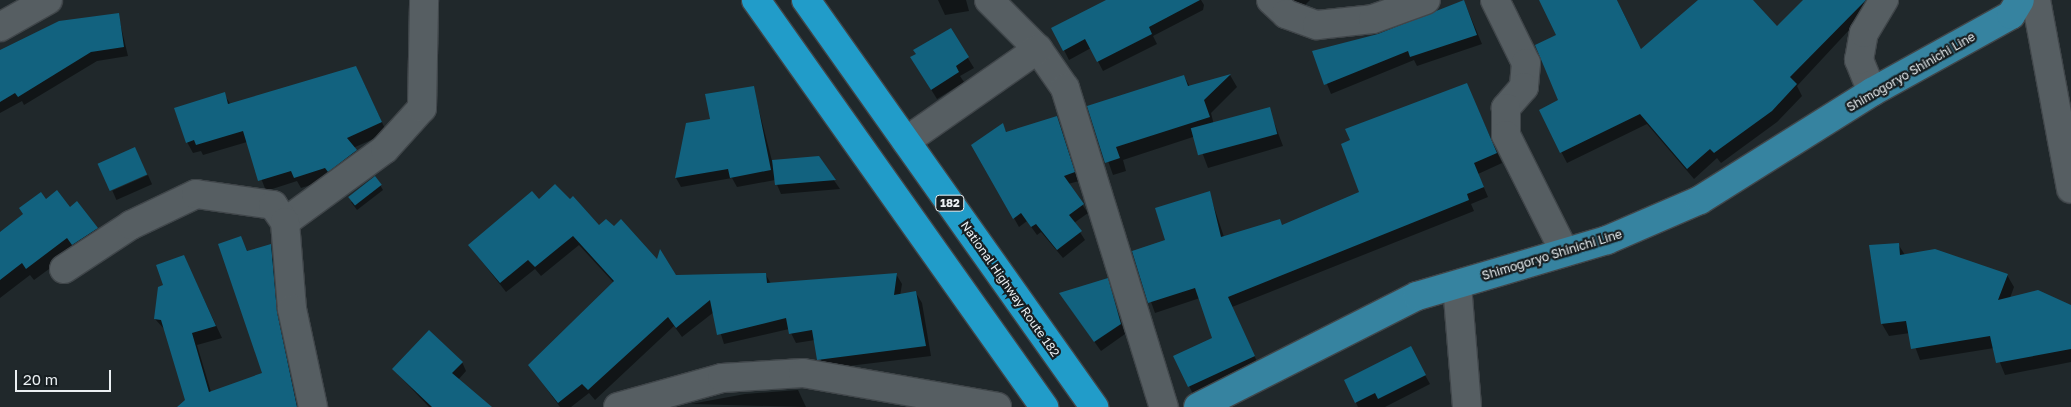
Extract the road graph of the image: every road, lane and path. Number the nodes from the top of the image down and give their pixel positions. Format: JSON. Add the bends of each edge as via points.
{"nodes":[{"id":1,"x":48,"y":0,"type":"edge"},
{"id":2,"x":424,"y":0,"type":"edge"},
{"id":3,"x":756,"y":0,"type":"edge"},
{"id":4,"x":806,"y":0,"type":"edge"},
{"id":5,"x":990,"y":0,"type":"edge"},
{"id":6,"x":1271,"y":0,"type":"edge"},
{"id":7,"x":1426,"y":0,"type":"edge"},
{"id":8,"x":1495,"y":0,"type":"edge"},
{"id":9,"x":1884,"y":0,"type":"edge"},
{"id":10,"x":2020,"y":0,"type":"edge"},
{"id":11,"x":2036,"y":0,"type":"edge"},
{"id":12,"x":0,"y":27,"type":"edge"},
{"id":13,"x":1038,"y":49,"type":"junction"},
{"id":14,"x":1872,"y":92,"type":"junction"},
{"id":15,"x":906,"y":141,"type":"junction"},
{"id":16,"x":2071,"y":189,"type":"edge"},
{"id":17,"x":285,"y":222,"type":"junction"},
{"id":18,"x":1564,"y":251,"type":"junction"},
{"id":19,"x":64,"y":269,"type":"dead end"},
{"id":20,"x":1457,"y":284,"type":"junction"},
{"id":21,"x":313,"y":407,"type":"edge"},
{"id":22,"x":618,"y":407,"type":"edge"},
{"id":23,"x":997,"y":407,"type":"edge"},
{"id":24,"x":1044,"y":407,"type":"edge"},
{"id":25,"x":1094,"y":407,"type":"edge"},
{"id":26,"x":1164,"y":407,"type":"edge"},
{"id":27,"x":1198,"y":407,"type":"edge"},
{"id":28,"x":1467,"y":407,"type":"edge"}],
"edges":[{"from":1,"to":12,"type":"street"},
{"from":2,"to":17,"type":"street","via":[[422,108],[385,149]]},
{"from":3,"to":24,"type":"highway"},
{"from":4,"to":15,"type":"highway","name":"National Highway Route 182","number":"182"},
{"from":5,"to":13,"type":"street"},
{"from":6,"to":7,"type":"street","via":[[1286,14],[1317,25],[1373,19]]},
{"from":8,"to":18,"type":"street","via":[[1526,63],[1524,87],[1506,108],[1506,135]]},
{"from":9,"to":14,"type":"street","via":[[1864,33],[1859,60]]},
{"from":10,"to":14,"type":"main road","name":"Shimogoryo Shinichi Line","via":[[2010,15]]},
{"from":11,"to":16,"type":"street"},
{"from":13,"to":15,"type":"street"},
{"from":13,"to":26,"type":"street","via":[[1065,88]]},
{"from":14,"to":18,"type":"main road","name":"Shimogoryo Shinichi Line","via":[[1700,200],[1607,240]]},
{"from":15,"to":25,"type":"highway","name":"National Highway Route 182","number":"182"},
{"from":17,"to":19,"type":"street","via":[[273,205],[196,194],[131,225]]},
{"from":17,"to":21,"type":"street","via":[[292,309]]},
{"from":18,"to":20,"type":"main road","name":"Shimogoryo Shinichi Line"},
{"from":20,"to":27,"type":"main road","name":"Shimogoryo Shinichi Line","via":[[1417,296]]},
{"from":20,"to":28,"type":"street"},
{"from":22,"to":23,"type":"street","via":[[722,378],[803,373]]}]}
